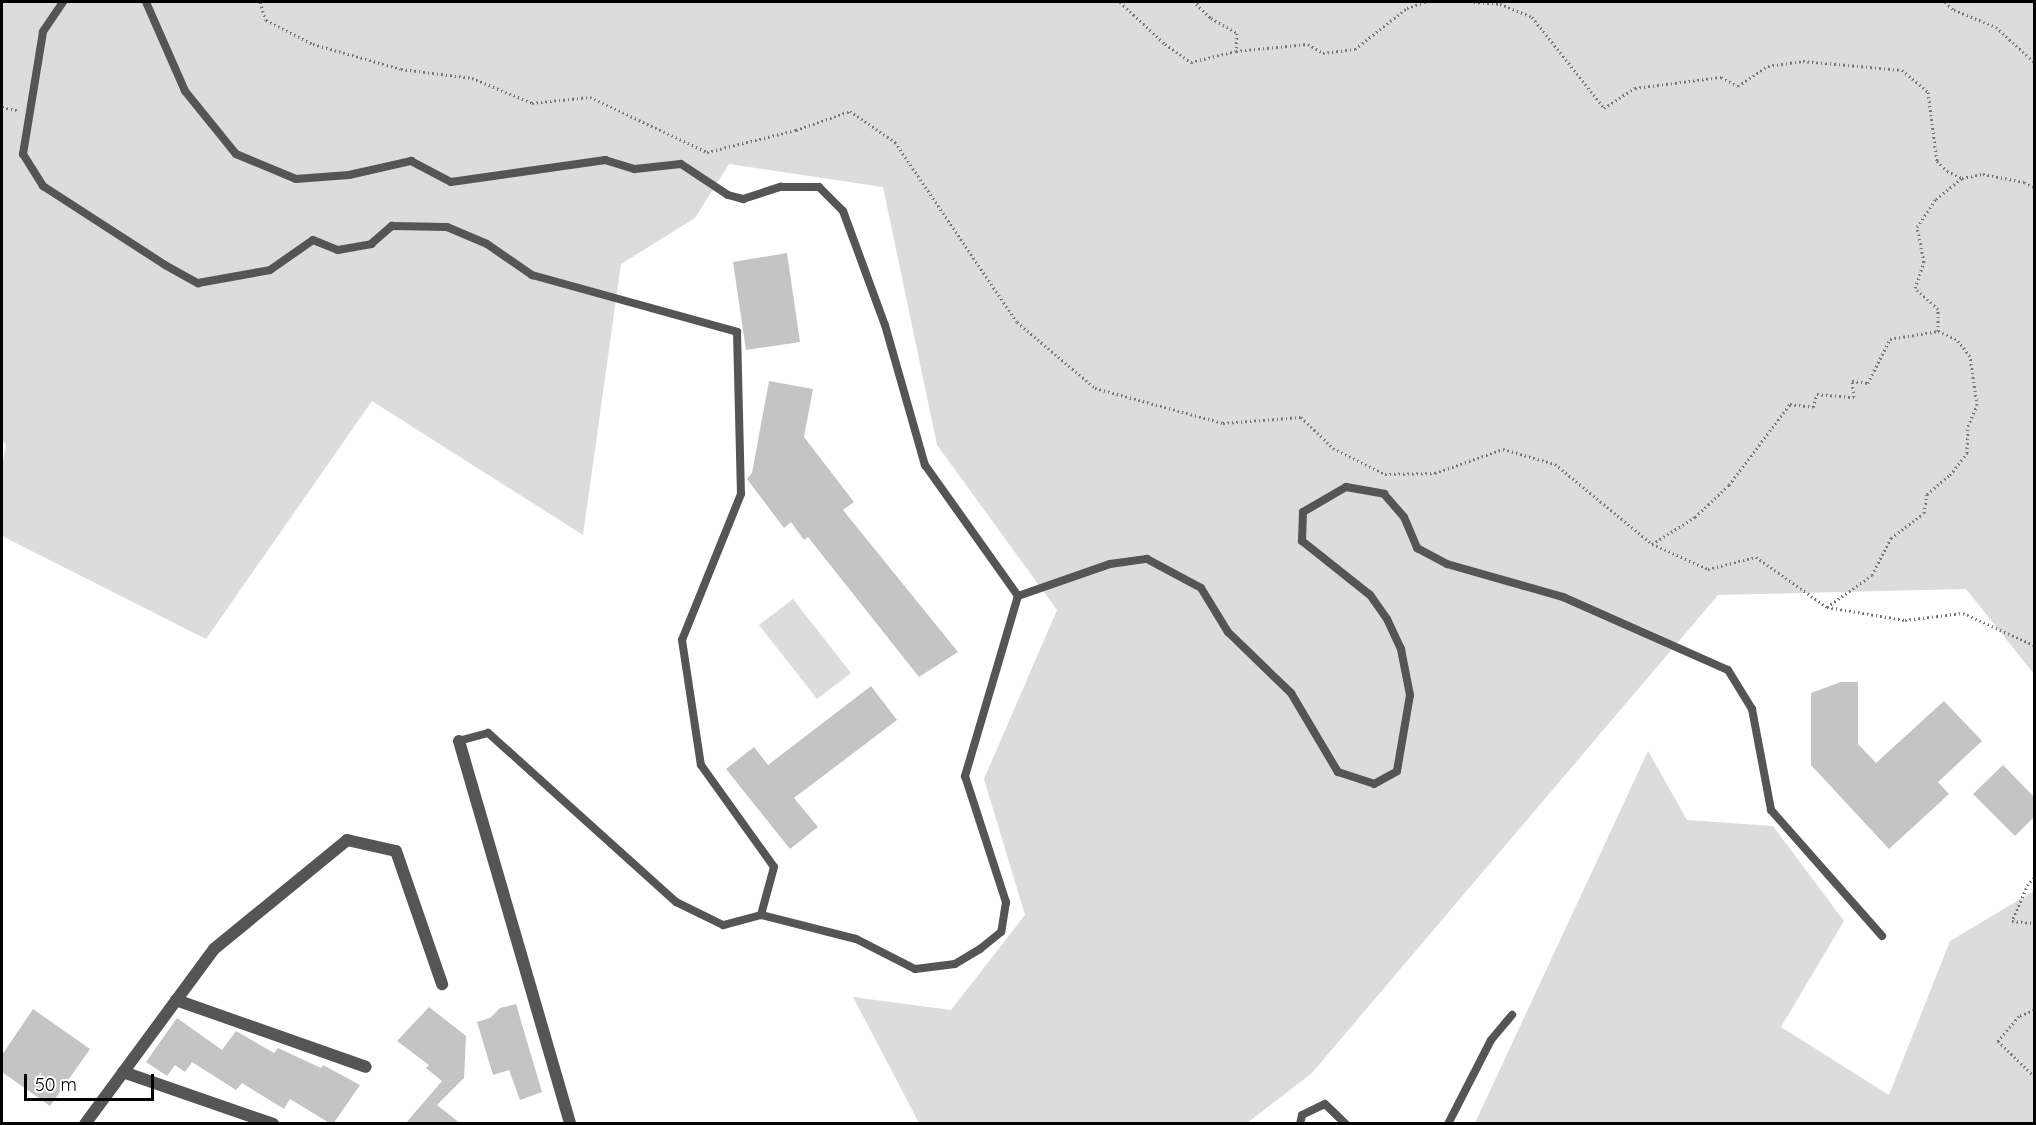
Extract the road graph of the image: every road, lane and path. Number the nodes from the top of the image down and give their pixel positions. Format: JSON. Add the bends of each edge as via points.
{"nodes":[{"id":1,"x":63,"y":2,"type":"edge"},
{"id":2,"x":146,"y":2,"type":"edge"},
{"id":3,"x":260,"y":2,"type":"edge"},
{"id":4,"x":1120,"y":2,"type":"edge"},
{"id":5,"x":1198,"y":2,"type":"edge"},
{"id":6,"x":1425,"y":2,"type":"edge"},
{"id":7,"x":1474,"y":2,"type":"edge"},
{"id":8,"x":1945,"y":2,"type":"edge"},
{"id":9,"x":1501,"y":3,"type":"edge"},
{"id":10,"x":1236,"y":51,"type":"junction"},
{"id":11,"x":2034,"y":62,"type":"edge"},
{"id":12,"x":1962,"y":178,"type":"junction"},
{"id":13,"x":2034,"y":187,"type":"edge"},
{"id":14,"x":1938,"y":331,"type":"junction"},
{"id":15,"x":1652,"y":544,"type":"junction"},
{"id":16,"x":1018,"y":596,"type":"junction"},
{"id":17,"x":1827,"y":607,"type":"junction"},
{"id":18,"x":2034,"y":645,"type":"edge"},
{"id":19,"x":459,"y":741,"type":"joint"},
{"id":20,"x":2034,"y":878,"type":"edge"},
{"id":21,"x":761,"y":915,"type":"junction"},
{"id":22,"x":2034,"y":924,"type":"edge"},
{"id":23,"x":1882,"y":936,"type":"dead end"},
{"id":24,"x":442,"y":984,"type":"dead end"},
{"id":25,"x":176,"y":1000,"type":"junction"},
{"id":26,"x":2034,"y":1010,"type":"edge"},
{"id":27,"x":1512,"y":1015,"type":"dead end"},
{"id":28,"x":366,"y":1067,"type":"dead end"},
{"id":29,"x":123,"y":1072,"type":"junction"},
{"id":30,"x":2034,"y":1076,"type":"edge"},
{"id":31,"x":85,"y":1124,"type":"edge"},
{"id":32,"x":273,"y":1124,"type":"edge"},
{"id":33,"x":570,"y":1124,"type":"edge"},
{"id":34,"x":1300,"y":1124,"type":"edge"},
{"id":35,"x":1346,"y":1124,"type":"edge"},
{"id":36,"x":1448,"y":1124,"type":"edge"}],
"edges":[{"from":1,"to":21,"type":"lane","via":[[43,32],[23,154],[43,186],[198,283],[270,270],[314,240],[338,250],[371,244],[392,226],[447,227],[487,244],[532,276],[737,332],[741,494],[681,640],[700,765],[774,867]]},
{"from":2,"to":16,"type":"lane","via":[[185,92],[236,154],[296,179],[349,176],[411,161],[452,182],[605,160],[635,168],[681,164],[728,195],[743,200],[781,187],[819,187],[843,211],[885,325],[925,465]]},
{"from":3,"to":15,"type":"path","via":[[266,20],[313,44],[401,69],[472,78],[532,103],[590,97],[707,152],[796,130],[850,111],[895,142],[1017,322],[1095,388],[1223,423],[1301,417],[1333,448],[1385,474],[1435,473],[1503,449],[1555,464]]},
{"from":4,"to":10,"type":"path","via":[[1191,62]]},
{"from":5,"to":10,"type":"path","via":[[1211,18],[1237,33]]},
{"from":6,"to":10,"type":"path","via":[[1407,8],[1355,48],[1323,53],[1308,44]]},
{"from":7,"to":9,"type":"path"},
{"from":8,"to":11,"type":"path","via":[[1954,10],[1996,27]]},
{"from":9,"to":12,"type":"path","via":[[1532,17],[1604,108],[1635,88],[1721,77],[1738,86],[1767,66],[1803,61],[1902,70],[1928,92],[1937,161]]},
{"from":12,"to":13,"type":"path","via":[[1983,174]]},
{"from":12,"to":14,"type":"path","via":[[1936,199],[1917,228],[1924,262],[1915,288],[1938,309]]},
{"from":14,"to":15,"type":"path","via":[[1890,339],[1868,383],[1852,381],[1854,397],[1817,394],[1814,407],[1790,404],[1729,484],[1695,518]]},
{"from":14,"to":17,"type":"path","via":[[1956,339],[1971,356],[1977,405],[1968,426],[1967,453],[1950,475],[1927,494],[1924,513],[1891,538],[1872,575]]},
{"from":15,"to":17,"type":"path","via":[[1708,569],[1756,557]]},
{"from":16,"to":21,"type":"lane","via":[[965,776],[1006,902],[1001,932],[955,964],[915,969],[856,939]]},
{"from":16,"to":23,"type":"lane","via":[[1110,564],[1147,559],[1201,588],[1228,632],[1291,693],[1338,772],[1374,784],[1396,771],[1410,694],[1401,649],[1370,595],[1302,541],[1302,512],[1346,487],[1384,494],[1404,517],[1417,548],[1447,564],[1563,597],[1728,670],[1752,709],[1771,810]]},
{"from":17,"to":18,"type":"path","via":[[1905,620],[1963,613]]},
{"from":19,"to":21,"type":"lane","via":[[488,733],[676,902],[723,925]]},
{"from":19,"to":33,"type":"street"},
{"from":20,"to":22,"type":"path","via":[[2012,921]]},
{"from":24,"to":25,"type":"street","via":[[396,851],[347,840],[214,950]]},
{"from":25,"to":28,"type":"street"},
{"from":25,"to":29,"type":"street"},
{"from":26,"to":30,"type":"path","via":[[2019,1016],[1998,1041]]},
{"from":27,"to":36,"type":"lane","via":[[1491,1040]]},
{"from":29,"to":31,"type":"street"},
{"from":29,"to":32,"type":"street"},
{"from":34,"to":35,"type":"lane","via":[[1302,1115],[1325,1104]]}]}
